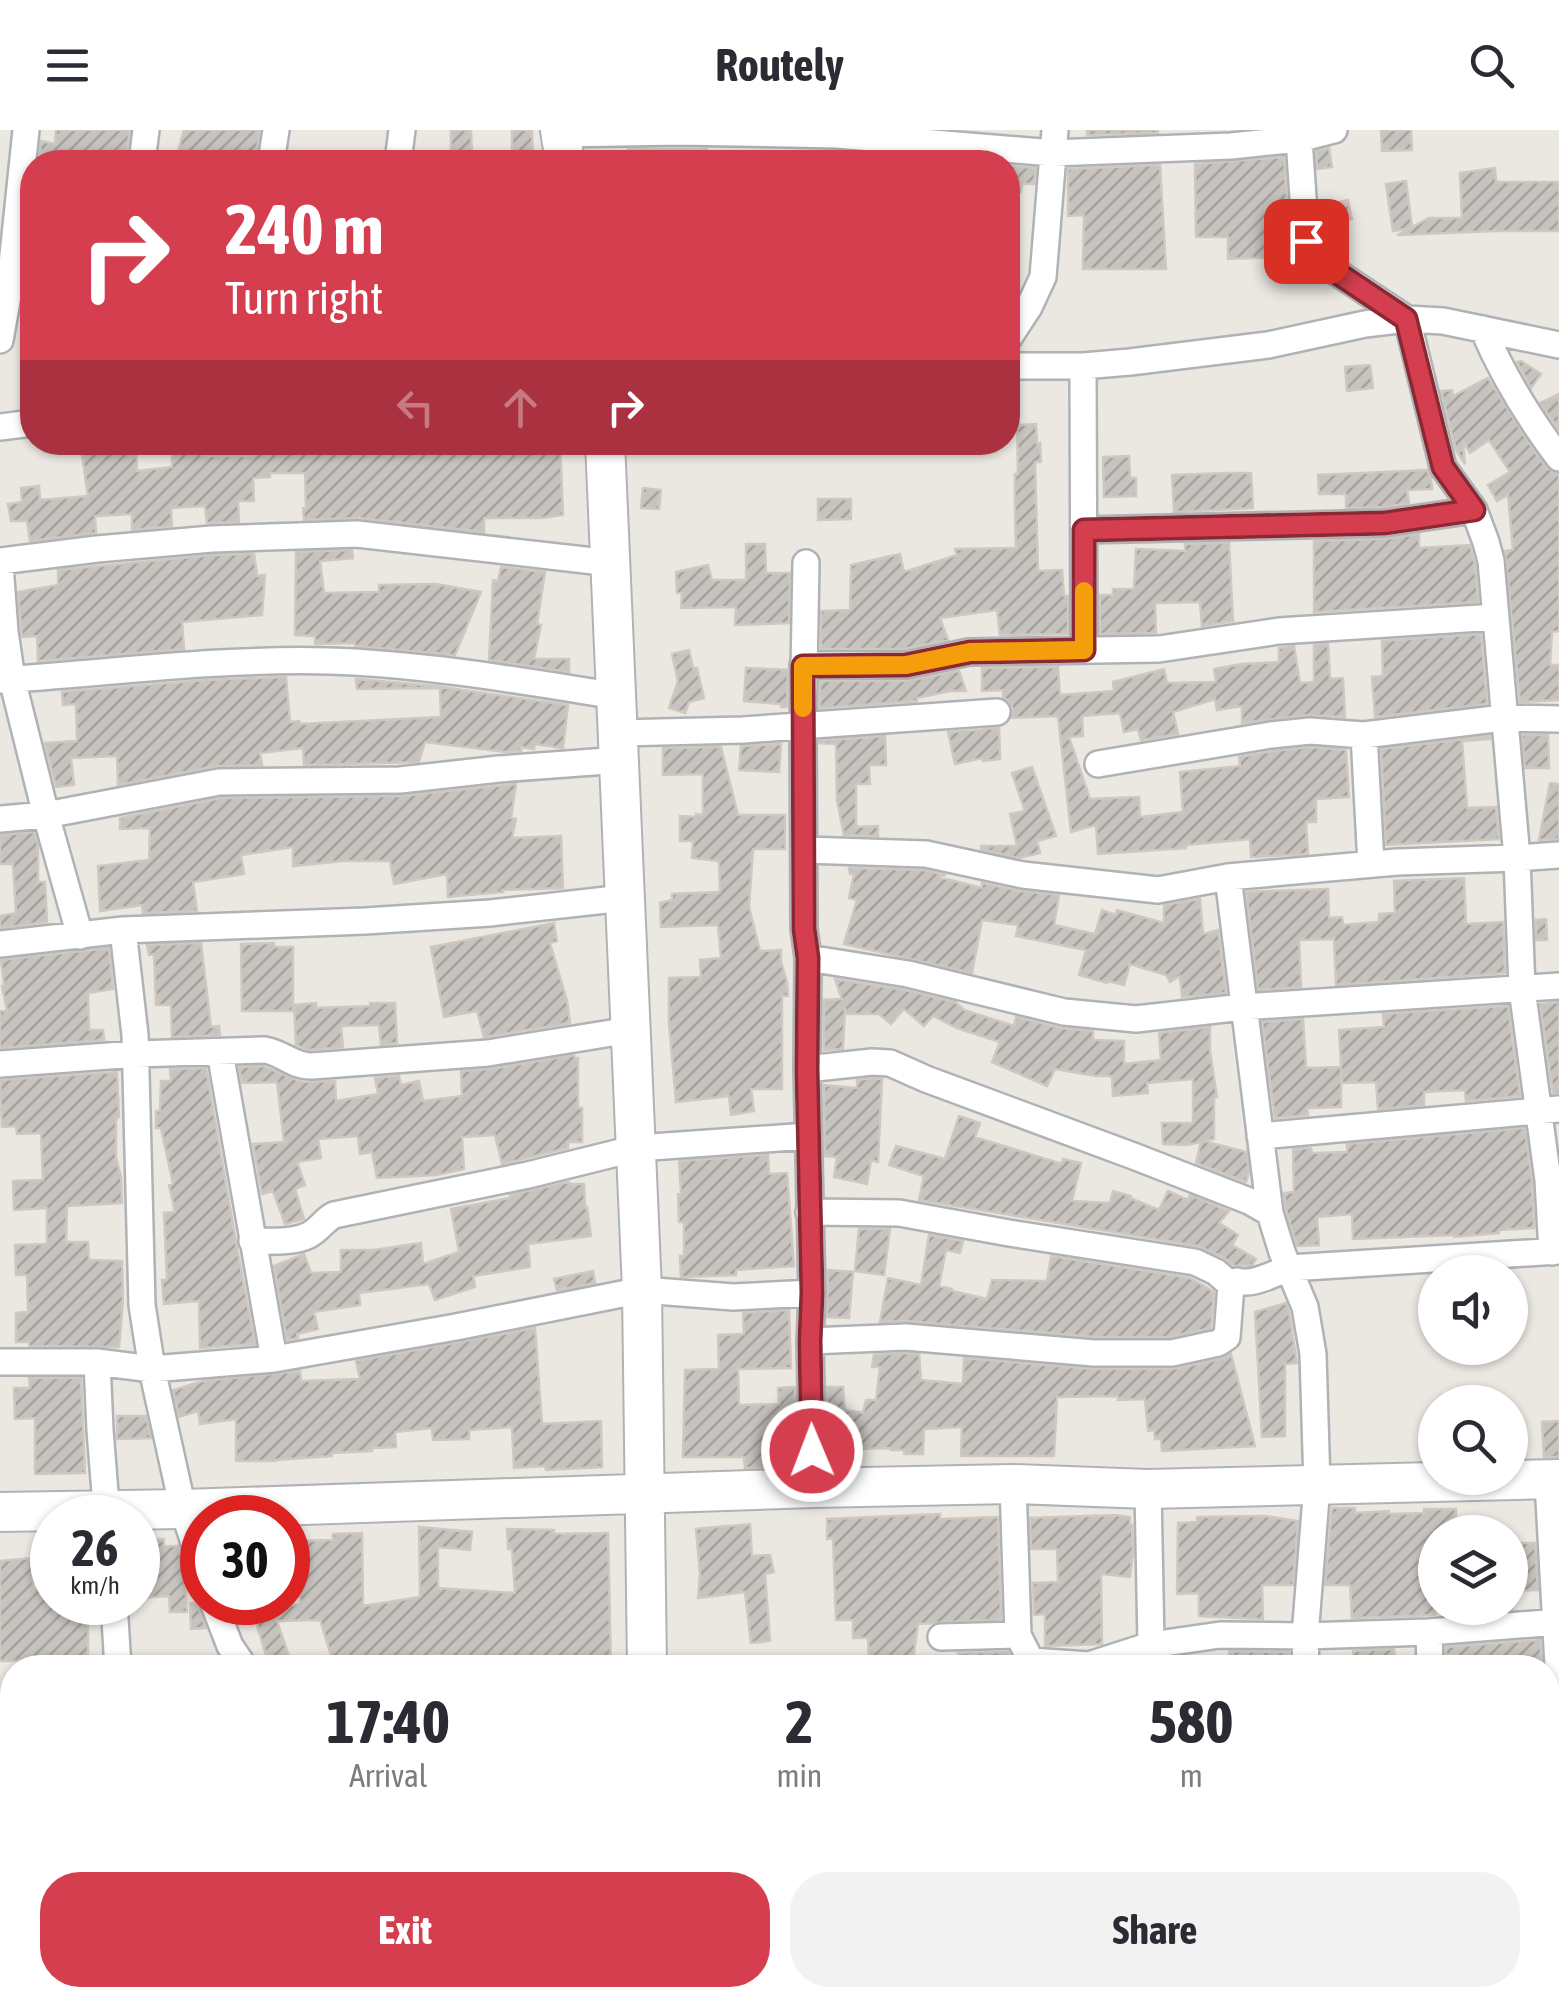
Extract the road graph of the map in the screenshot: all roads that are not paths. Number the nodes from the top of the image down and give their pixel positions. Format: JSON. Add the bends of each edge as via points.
{"nodes":[{"id":1,"x":1334,"y":130,"type":"edge"},
{"id":2,"x":1255,"y":136,"type":"edge"},
{"id":3,"x":1299,"y":139,"type":"junction"},
{"id":4,"x":562,"y":142,"type":"edge"},
{"id":5,"x":1054,"y":142,"type":"edge"},
{"id":6,"x":17,"y":197,"type":"edge"},
{"id":7,"x":1406,"y":319,"type":"junction"},
{"id":8,"x":1020,"y":321,"type":"edge"},
{"id":9,"x":1483,"y":329,"type":"junction"},
{"id":10,"x":0,"y":340,"type":"edge"},
{"id":11,"x":1559,"y":345,"type":"edge"},
{"id":12,"x":1020,"y":366,"type":"edge"},
{"id":13,"x":1083,"y":366,"type":"junction"},
{"id":14,"x":606,"y":455,"type":"edge"},
{"id":15,"x":1559,"y":458,"type":"edge"},
{"id":16,"x":1474,"y":510,"type":"junction"},
{"id":17,"x":1084,"y":530,"type":"junction"},
{"id":18,"x":0,"y":563,"type":"edge"},
{"id":19,"x":611,"y":563,"type":"junction"},
{"id":20,"x":806,"y":563,"type":"dead end"},
{"id":21,"x":1496,"y":617,"type":"junction"},
{"id":22,"x":1084,"y":650,"type":"junction"},
{"id":23,"x":803,"y":666,"type":"junction"},
{"id":24,"x":6,"y":680,"type":"edge"},
{"id":25,"x":617,"y":696,"type":"junction"},
{"id":26,"x":997,"y":712,"type":"dead end"},
{"id":27,"x":1503,"y":718,"type":"junction"},
{"id":28,"x":1559,"y":719,"type":"edge"},
{"id":29,"x":802,"y":726,"type":"junction"},
{"id":30,"x":1364,"y":735,"type":"junction"},
{"id":31,"x":620,"y":747,"type":"junction"},
{"id":32,"x":1098,"y":764,"type":"dead end"},
{"id":33,"x":46,"y":815,"type":"junction"},
{"id":34,"x":0,"y":818,"type":"edge"},
{"id":35,"x":805,"y":850,"type":"junction"},
{"id":36,"x":1559,"y":855,"type":"edge"},
{"id":37,"x":1517,"y":858,"type":"junction"},
{"id":38,"x":1372,"y":864,"type":"junction"},
{"id":39,"x":1228,"y":877,"type":"junction"},
{"id":40,"x":624,"y":898,"type":"junction"},
{"id":41,"x":123,"y":930,"type":"junction"},
{"id":42,"x":80,"y":936,"type":"junction"},
{"id":43,"x":0,"y":944,"type":"edge"},
{"id":44,"x":808,"y":958,"type":"junction"},
{"id":45,"x":1559,"y":986,"type":"edge"},
{"id":46,"x":1522,"y":988,"type":"junction"},
{"id":47,"x":1243,"y":1007,"type":"junction"},
{"id":48,"x":630,"y":1030,"type":"junction"},
{"id":49,"x":220,"y":1052,"type":"junction"},
{"id":50,"x":136,"y":1054,"type":"junction"},
{"id":51,"x":0,"y":1064,"type":"edge"},
{"id":52,"x":807,"y":1070,"type":"junction"},
{"id":53,"x":1549,"y":1110,"type":"edge"},
{"id":54,"x":808,"y":1136,"type":"junction"},
{"id":55,"x":1260,"y":1136,"type":"junction"},
{"id":56,"x":636,"y":1148,"type":"junction"},
{"id":57,"x":809,"y":1212,"type":"junction"},
{"id":58,"x":1270,"y":1212,"type":"junction"},
{"id":59,"x":252,"y":1241,"type":"junction"},
{"id":60,"x":1556,"y":1252,"type":"edge"},
{"id":61,"x":1290,"y":1268,"type":"junction"},
{"id":62,"x":1231,"y":1285,"type":"junction"},
{"id":63,"x":642,"y":1290,"type":"junction"},
{"id":64,"x":812,"y":1293,"type":"junction"},
{"id":65,"x":810,"y":1341,"type":"junction"},
{"id":66,"x":274,"y":1359,"type":"junction"},
{"id":67,"x":0,"y":1362,"type":"edge"},
{"id":68,"x":97,"y":1362,"type":"junction"},
{"id":69,"x":152,"y":1369,"type":"junction"},
{"id":70,"x":1553,"y":1480,"type":"edge"},
{"id":71,"x":1013,"y":1484,"type":"junction"},
{"id":72,"x":1317,"y":1485,"type":"junction"},
{"id":73,"x":813,"y":1488,"type":"junction"},
{"id":74,"x":1148,"y":1489,"type":"junction"},
{"id":75,"x":644,"y":1493,"type":"junction"},
{"id":76,"x":105,"y":1495,"type":"edge"},
{"id":77,"x":180,"y":1496,"type":"edge"},
{"id":78,"x":310,"y":1505,"type":"edge"},
{"id":79,"x":0,"y":1512,"type":"edge"},
{"id":80,"x":30,"y":1513,"type":"edge"},
{"id":81,"x":1558,"y":1622,"type":"edge"},
{"id":82,"x":115,"y":1625,"type":"edge"},
{"id":83,"x":222,"y":1625,"type":"edge"},
{"id":84,"x":1430,"y":1632,"type":"junction"},
{"id":85,"x":1018,"y":1635,"type":"junction"},
{"id":86,"x":941,"y":1636,"type":"dead end"},
{"id":87,"x":1305,"y":1636,"type":"junction"},
{"id":88,"x":1151,"y":1645,"type":"junction"},
{"id":89,"x":117,"y":1655,"type":"edge"},
{"id":90,"x":236,"y":1655,"type":"edge"},
{"id":91,"x":647,"y":1655,"type":"edge"},
{"id":92,"x":1027,"y":1655,"type":"edge"},
{"id":93,"x":1120,"y":1655,"type":"edge"},
{"id":94,"x":1306,"y":1655,"type":"edge"},
{"id":95,"x":1430,"y":1655,"type":"edge"},
{"id":96,"x":1559,"y":1655,"type":"edge"}],
"edges":[{"from":1,"to":3,"type":"street"},
{"from":2,"to":3,"type":"street"},
{"from":2,"to":5,"type":"street"},
{"from":3,"to":7,"type":"street","via":[[1310,251]]},
{"from":4,"to":5,"type":"street","via":[[680,132]]},
{"from":5,"to":8,"type":"street","via":[[1043,277]]},
{"from":6,"to":10,"type":"street"},
{"from":7,"to":9,"type":"street"},
{"from":7,"to":13,"type":"street","via":[[1268,345]]},
{"from":7,"to":16,"type":"street","via":[[1443,467]]},
{"from":9,"to":11,"type":"street"},
{"from":9,"to":15,"type":"street","via":[[1514,393]]},
{"from":12,"to":13,"type":"street"},
{"from":13,"to":17,"type":"street"},
{"from":14,"to":19,"type":"street"},
{"from":16,"to":17,"type":"street","via":[[1385,523]]},
{"from":16,"to":21,"type":"street","via":[[1491,562]]},
{"from":17,"to":22,"type":"street"},
{"from":18,"to":19,"type":"street","via":[[212,539],[356,534]]},
{"from":18,"to":24,"type":"street"},
{"from":19,"to":25,"type":"street"},
{"from":20,"to":23,"type":"street"},
{"from":21,"to":22,"type":"street","via":[[1279,631],[1172,648]]},
{"from":21,"to":27,"type":"street"},
{"from":22,"to":23,"type":"street"},
{"from":23,"to":29,"type":"street"},
{"from":24,"to":25,"type":"street","via":[[330,661]]},
{"from":24,"to":33,"type":"street"},
{"from":25,"to":31,"type":"street"},
{"from":26,"to":29,"type":"street"},
{"from":27,"to":28,"type":"street"},
{"from":27,"to":30,"type":"street"},
{"from":27,"to":37,"type":"street"},
{"from":29,"to":31,"type":"street"},
{"from":29,"to":35,"type":"street"},
{"from":30,"to":32,"type":"street","via":[[1271,735]]},
{"from":30,"to":38,"type":"street"},
{"from":31,"to":33,"type":"street","via":[[400,780],[219,782]]},
{"from":31,"to":40,"type":"street"},
{"from":33,"to":34,"type":"street"},
{"from":33,"to":42,"type":"street"},
{"from":35,"to":39,"type":"street","via":[[926,854],[1024,876],[1158,890]]},
{"from":35,"to":44,"type":"street"},
{"from":36,"to":37,"type":"street"},
{"from":37,"to":38,"type":"street"},
{"from":37,"to":46,"type":"street"},
{"from":38,"to":39,"type":"street"},
{"from":39,"to":47,"type":"street"},
{"from":40,"to":41,"type":"street","via":[[454,916]]},
{"from":40,"to":48,"type":"street"},
{"from":41,"to":42,"type":"street"},
{"from":41,"to":50,"type":"street"},
{"from":42,"to":43,"type":"street"},
{"from":44,"to":47,"type":"street","via":[[1094,1016],[1136,1019]]},
{"from":44,"to":52,"type":"street"},
{"from":45,"to":46,"type":"street"},
{"from":46,"to":47,"type":"street"},
{"from":46,"to":53,"type":"street"},
{"from":47,"to":55,"type":"street"},
{"from":48,"to":49,"type":"street","via":[[488,1053],[312,1066],[265,1050]]},
{"from":48,"to":56,"type":"street"},
{"from":49,"to":50,"type":"street"},
{"from":49,"to":59,"type":"street"},
{"from":50,"to":51,"type":"street"},
{"from":50,"to":69,"type":"street","via":[[142,1306]]},
{"from":52,"to":54,"type":"street"},
{"from":52,"to":58,"type":"street","via":[[890,1063]]},
{"from":53,"to":55,"type":"street"},
{"from":53,"to":60,"type":"street"},
{"from":54,"to":56,"type":"street"},
{"from":54,"to":57,"type":"street"},
{"from":55,"to":58,"type":"street"},
{"from":56,"to":59,"type":"street","via":[[334,1216],[298,1239]]},
{"from":56,"to":63,"type":"street"},
{"from":57,"to":62,"type":"street","via":[[899,1212],[1196,1262]]},
{"from":57,"to":64,"type":"street"},
{"from":58,"to":61,"type":"street"},
{"from":59,"to":66,"type":"street"},
{"from":60,"to":61,"type":"street"},
{"from":61,"to":62,"type":"street"},
{"from":61,"to":72,"type":"street","via":[[1306,1307],[1313,1354]]},
{"from":62,"to":65,"type":"street","via":[[1227,1337],[1172,1352],[1094,1353],[906,1337]]},
{"from":63,"to":64,"type":"street","via":[[733,1297]]},
{"from":63,"to":66,"type":"street"},
{"from":63,"to":75,"type":"street"},
{"from":64,"to":65,"type":"street"},
{"from":65,"to":73,"type":"street"},
{"from":66,"to":69,"type":"street"},
{"from":67,"to":68,"type":"street"},
{"from":68,"to":69,"type":"street"},
{"from":68,"to":76,"type":"street"},
{"from":69,"to":77,"type":"street"},
{"from":70,"to":72,"type":"street"},
{"from":70,"to":81,"type":"street"},
{"from":71,"to":73,"type":"street"},
{"from":71,"to":74,"type":"street"},
{"from":71,"to":85,"type":"street"},
{"from":72,"to":74,"type":"street"},
{"from":72,"to":87,"type":"street"},
{"from":73,"to":75,"type":"street"},
{"from":74,"to":88,"type":"street"},
{"from":75,"to":78,"type":"street"},
{"from":75,"to":91,"type":"street"},
{"from":79,"to":80,"type":"street"},
{"from":81,"to":84,"type":"street"},
{"from":81,"to":96,"type":"street"},
{"from":82,"to":89,"type":"street"},
{"from":83,"to":90,"type":"street"},
{"from":84,"to":87,"type":"street"},
{"from":84,"to":95,"type":"street"},
{"from":85,"to":86,"type":"street"},
{"from":85,"to":92,"type":"street"},
{"from":87,"to":88,"type":"street","via":[[1220,1635]]},
{"from":87,"to":94,"type":"street"},
{"from":88,"to":93,"type":"street"}]}
